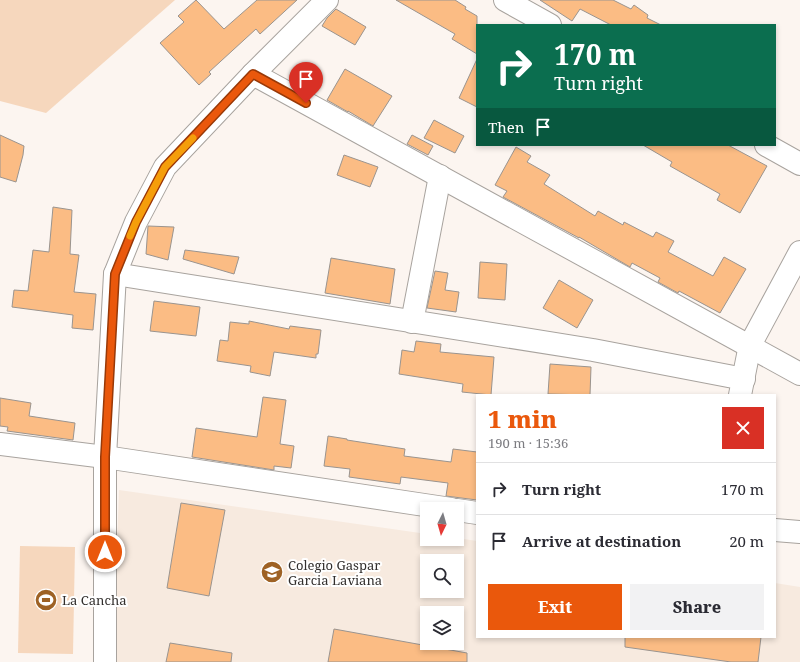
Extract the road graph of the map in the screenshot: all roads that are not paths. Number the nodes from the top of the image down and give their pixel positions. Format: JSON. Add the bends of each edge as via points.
{"nodes":[{"id":1,"x":327,"y":0,"type":"edge"},
{"id":2,"x":506,"y":0,"type":"edge"},
{"id":3,"x":548,"y":24,"type":"edge"},
{"id":4,"x":253,"y":74,"type":"junction"},
{"id":5,"x":768,"y":146,"type":"edge"},
{"id":6,"x":800,"y":164,"type":"edge"},
{"id":7,"x":440,"y":176,"type":"junction"},
{"id":8,"x":800,"y":252,"type":"edge"},
{"id":9,"x":115,"y":274,"type":"junction"},
{"id":10,"x":412,"y":322,"type":"junction"},
{"id":11,"x":750,"y":345,"type":"junction"},
{"id":12,"x":800,"y":374,"type":"edge"},
{"id":13,"x":742,"y":387,"type":"edge"},
{"id":14,"x":0,"y":444,"type":"edge"},
{"id":15,"x":105,"y":457,"type":"junction"},
{"id":16,"x":420,"y":504,"type":"edge"},
{"id":17,"x":464,"y":511,"type":"edge"},
{"id":18,"x":476,"y":513,"type":"edge"},
{"id":19,"x":776,"y":530,"type":"edge"},
{"id":20,"x":800,"y":532,"type":"edge"},
{"id":21,"x":104,"y":662,"type":"edge"}],
"edges":[{"from":1,"to":4,"type":"street"},
{"from":2,"to":3,"type":"street"},
{"from":4,"to":7,"type":"street"},
{"from":4,"to":9,"type":"street","via":[[165,167],[136,222]]},
{"from":5,"to":6,"type":"street"},
{"from":7,"to":10,"type":"street"},
{"from":7,"to":11,"type":"street"},
{"from":8,"to":11,"type":"street"},
{"from":9,"to":10,"type":"street"},
{"from":9,"to":15,"type":"street"},
{"from":10,"to":13,"type":"street","via":[[594,350]]},
{"from":11,"to":12,"type":"street"},
{"from":11,"to":13,"type":"street"},
{"from":14,"to":15,"type":"street"},
{"from":15,"to":16,"type":"street"},
{"from":15,"to":21,"type":"street"},
{"from":17,"to":18,"type":"street"},
{"from":19,"to":20,"type":"street"}]}
